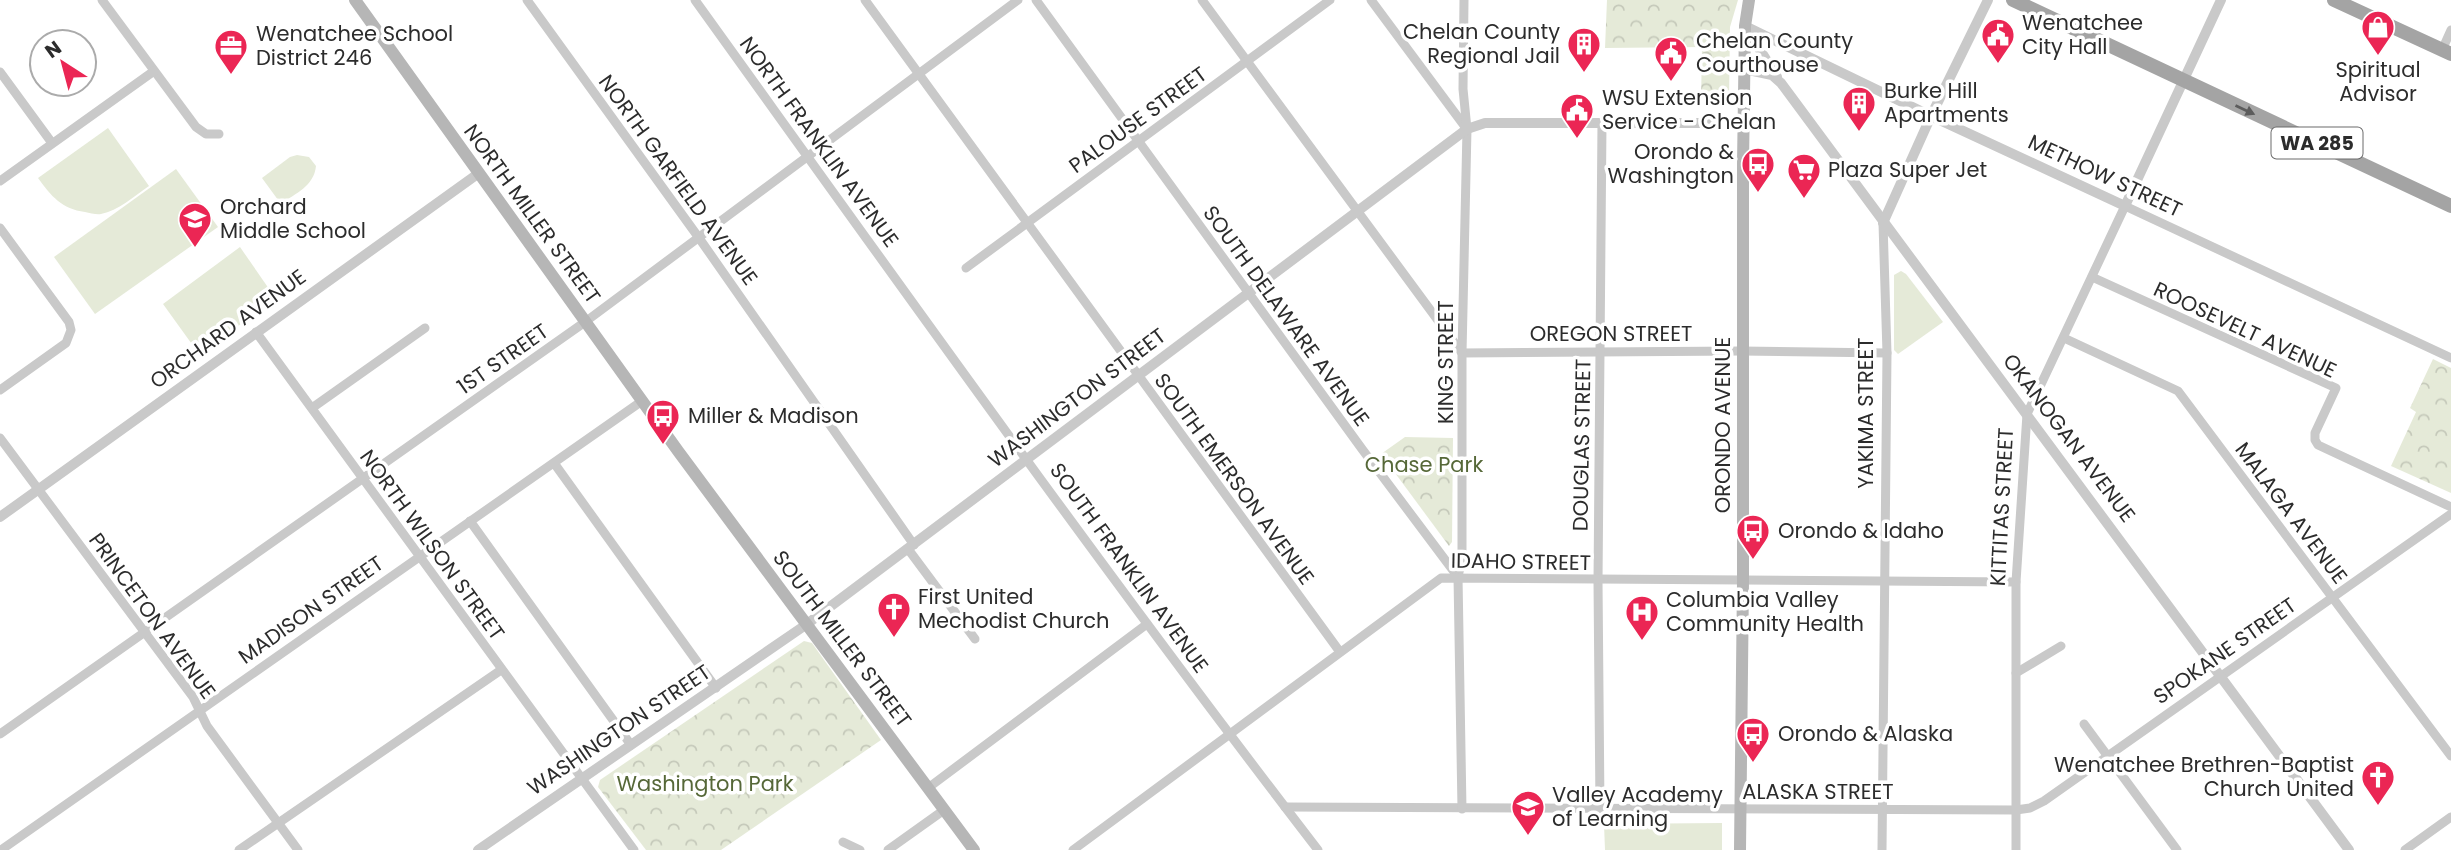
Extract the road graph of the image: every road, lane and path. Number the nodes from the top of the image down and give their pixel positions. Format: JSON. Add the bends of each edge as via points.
{"nodes":[{"id":1,"x":102,"y":0,"type":"edge"},
{"id":2,"x":355,"y":0,"type":"edge"},
{"id":3,"x":527,"y":0,"type":"edge"},
{"id":4,"x":695,"y":0,"type":"edge"},
{"id":5,"x":865,"y":0,"type":"edge"},
{"id":6,"x":1018,"y":0,"type":"edge"},
{"id":7,"x":1036,"y":0,"type":"edge"},
{"id":8,"x":1202,"y":0,"type":"edge"},
{"id":9,"x":1330,"y":0,"type":"edge"},
{"id":10,"x":1371,"y":0,"type":"edge"},
{"id":11,"x":1464,"y":0,"type":"edge"},
{"id":12,"x":1749,"y":0,"type":"edge"},
{"id":13,"x":1988,"y":0,"type":"edge"},
{"id":14,"x":2013,"y":0,"type":"edge"},
{"id":15,"x":2221,"y":0,"type":"edge"},
{"id":16,"x":2334,"y":0,"type":"edge"},
{"id":17,"x":1745,"y":26,"type":"junction"},
{"id":18,"x":2451,"y":30,"type":"edge"},
{"id":19,"x":2446,"y":52,"type":"edge"},
{"id":20,"x":1248,"y":61,"type":"junction"},
{"id":21,"x":1744,"y":69,"type":"junction"},
{"id":22,"x":154,"y":71,"type":"junction"},
{"id":23,"x":0,"y":72,"type":"edge"},
{"id":24,"x":919,"y":74,"type":"junction"},
{"id":25,"x":2183,"y":81,"type":"junction"},
{"id":26,"x":1781,"y":83,"type":"junction"},
{"id":27,"x":1931,"y":116,"type":"junction"},
{"id":28,"x":1602,"y":123,"type":"junction"},
{"id":29,"x":1743,"y":123,"type":"junction"},
{"id":30,"x":1467,"y":129,"type":"junction"},
{"id":31,"x":219,"y":134,"type":"dead end"},
{"id":32,"x":1138,"y":141,"type":"junction"},
{"id":33,"x":52,"y":143,"type":"junction"},
{"id":34,"x":808,"y":157,"type":"junction"},
{"id":35,"x":479,"y":173,"type":"junction"},
{"id":36,"x":0,"y":181,"type":"edge"},
{"id":37,"x":2125,"y":206,"type":"junction"},
{"id":38,"x":2451,"y":206,"type":"edge"},
{"id":39,"x":1357,"y":210,"type":"junction"},
{"id":40,"x":1884,"y":223,"type":"junction"},
{"id":41,"x":1027,"y":224,"type":"junction"},
{"id":42,"x":0,"y":228,"type":"edge"},
{"id":43,"x":699,"y":238,"type":"junction"},
{"id":44,"x":966,"y":268,"type":"dead end"},
{"id":45,"x":2092,"y":277,"type":"junction"},
{"id":46,"x":1248,"y":293,"type":"junction"},
{"id":47,"x":914,"y":305,"type":"joint"},
{"id":48,"x":586,"y":322,"type":"junction"},
{"id":49,"x":425,"y":328,"type":"dead end"},
{"id":50,"x":256,"y":332,"type":"junction"},
{"id":51,"x":2064,"y":338,"type":"junction"},
{"id":52,"x":1741,"y":351,"type":"junction"},
{"id":53,"x":1601,"y":352,"type":"junction"},
{"id":54,"x":1462,"y":353,"type":"junction"},
{"id":55,"x":1887,"y":353,"type":"junction"},
{"id":56,"x":2451,"y":358,"type":"edge"},
{"id":57,"x":1138,"y":377,"type":"junction"},
{"id":58,"x":0,"y":390,"type":"edge"},
{"id":59,"x":642,"y":401,"type":"junction"},
{"id":60,"x":312,"y":408,"type":"junction"},
{"id":61,"x":2027,"y":414,"type":"junction"},
{"id":62,"x":0,"y":438,"type":"edge"},
{"id":63,"x":678,"y":451,"type":"joint"},
{"id":64,"x":1028,"y":460,"type":"junction"},
{"id":65,"x":554,"y":463,"type":"junction"},
{"id":66,"x":363,"y":480,"type":"junction"},
{"id":67,"x":38,"y":489,"type":"junction"},
{"id":68,"x":2451,"y":506,"type":"edge"},
{"id":69,"x":2451,"y":514,"type":"edge"},
{"id":70,"x":0,"y":517,"type":"edge"},
{"id":71,"x":470,"y":522,"type":"junction"},
{"id":72,"x":911,"y":547,"type":"junction"},
{"id":73,"x":418,"y":557,"type":"junction"},
{"id":74,"x":1458,"y":577,"type":"junction"},
{"id":75,"x":1598,"y":581,"type":"junction"},
{"id":76,"x":1743,"y":581,"type":"junction"},
{"id":77,"x":1884,"y":581,"type":"junction"},
{"id":78,"x":2016,"y":582,"type":"junction"},
{"id":79,"x":2332,"y":597,"type":"junction"},
{"id":80,"x":807,"y":624,"type":"junction"},
{"id":81,"x":1147,"y":624,"type":"junction"},
{"id":82,"x":145,"y":632,"type":"junction"},
{"id":83,"x":975,"y":639,"type":"dead end"},
{"id":84,"x":2061,"y":646,"type":"dead end"},
{"id":85,"x":1340,"y":652,"type":"junction"},
{"id":86,"x":501,"y":670,"type":"junction"},
{"id":87,"x":2016,"y":673,"type":"junction"},
{"id":88,"x":2221,"y":675,"type":"junction"},
{"id":89,"x":716,"y":688,"type":"junction"},
{"id":90,"x":199,"y":710,"type":"junction"},
{"id":91,"x":2084,"y":724,"type":"dead end"},
{"id":92,"x":0,"y":734,"type":"edge"},
{"id":93,"x":1230,"y":734,"type":"junction"},
{"id":94,"x":631,"y":745,"type":"junction"},
{"id":95,"x":2107,"y":756,"type":"junction"},
{"id":96,"x":2451,"y":756,"type":"edge"},
{"id":97,"x":581,"y":779,"type":"junction"},
{"id":98,"x":928,"y":788,"type":"junction"},
{"id":99,"x":1285,"y":807,"type":"junction"},
{"id":100,"x":1462,"y":809,"type":"junction"},
{"id":101,"x":1600,"y":809,"type":"junction"},
{"id":102,"x":1740,"y":809,"type":"junction"},
{"id":103,"x":944,"y":810,"type":"junction"},
{"id":104,"x":1882,"y":810,"type":"junction"},
{"id":105,"x":2016,"y":810,"type":"junction"},
{"id":106,"x":2451,"y":817,"type":"edge"},
{"id":107,"x":278,"y":823,"type":"junction"},
{"id":108,"x":843,"y":842,"type":"dead end"},
{"id":109,"x":1,"y":850,"type":"edge"},
{"id":110,"x":239,"y":850,"type":"edge"},
{"id":111,"x":298,"y":850,"type":"edge"},
{"id":112,"x":478,"y":850,"type":"edge"},
{"id":113,"x":634,"y":850,"type":"edge"},
{"id":114,"x":860,"y":850,"type":"edge"},
{"id":115,"x":888,"y":850,"type":"edge"},
{"id":116,"x":974,"y":850,"type":"edge"},
{"id":117,"x":1073,"y":850,"type":"edge"},
{"id":118,"x":1317,"y":850,"type":"edge"},
{"id":119,"x":1740,"y":850,"type":"edge"},
{"id":120,"x":1882,"y":850,"type":"edge"},
{"id":121,"x":2016,"y":850,"type":"edge"},
{"id":122,"x":2177,"y":850,"type":"edge"},
{"id":123,"x":2349,"y":850,"type":"edge"},
{"id":124,"x":2405,"y":850,"type":"edge"}],
"edges":[{"from":1,"to":22,"type":"street"},
{"from":2,"to":35,"type":"main road","name":"NORTH MILLER STREET"},
{"from":3,"to":43,"type":"street","name":"NORTH GARFIELD AVENUE"},
{"from":4,"to":34,"type":"street","name":"NORTH FRANKLIN AVENUE"},
{"from":5,"to":24,"type":"street","name":"SOUTH EMERSON AVENUE"},
{"from":6,"to":24,"type":"street","name":"1ST STREET"},
{"from":7,"to":32,"type":"street","name":"SOUTH DELAWARE AVENUE"},
{"from":8,"to":20,"type":"street"},
{"from":9,"to":20,"type":"street","name":"PALOUSE STREET"},
{"from":10,"to":30,"type":"street"},
{"from":11,"to":30,"type":"street","name":"KING STREET"},
{"from":12,"to":17,"type":"main road","name":"ORONDO AVENUE"},
{"from":13,"to":27,"type":"street","name":"YAKIMA STREET"},
{"from":14,"to":25,"type":"main road","number":"WA 285"},
{"from":15,"to":25,"type":"street","name":"KITTITAS STREET"},
{"from":16,"to":19,"type":"main road"},
{"from":17,"to":21,"type":"main road","name":"ORONDO AVENUE"},
{"from":17,"to":26,"type":"street","name":"OKANOGAN AVENUE"},
{"from":17,"to":27,"type":"street","name":"METHOW STREET"},
{"from":18,"to":19,"type":"street"},
{"from":20,"to":32,"type":"street","name":"PALOUSE STREET"},
{"from":20,"to":39,"type":"street"},
{"from":21,"to":26,"type":"street","via":[[1766,72]]},
{"from":21,"to":29,"type":"main road","name":"ORONDO AVENUE"},
{"from":22,"to":31,"type":"street","via":[[196,127],[206,134]]},
{"from":22,"to":33,"type":"street"},
{"from":23,"to":33,"type":"street"},
{"from":24,"to":34,"type":"street","name":"1ST STREET"},
{"from":24,"to":41,"type":"street","name":"SOUTH EMERSON AVENUE"},
{"from":25,"to":37,"type":"street","name":"KITTITAS STREET"},
{"from":25,"to":38,"type":"main road","number":"WA 285","one_way":true},
{"from":26,"to":40,"type":"street","name":"OKANOGAN AVENUE"},
{"from":27,"to":37,"type":"street","name":"METHOW STREET"},
{"from":27,"to":40,"type":"street","name":"YAKIMA STREET"},
{"from":28,"to":29,"type":"street","name":"WASHINGTON STREET"},
{"from":28,"to":30,"type":"street","name":"WASHINGTON STREET","via":[[1485,123]]},
{"from":28,"to":53,"type":"street","name":"DOUGLAS STREET"},
{"from":29,"to":52,"type":"main road","name":"ORONDO AVENUE"},
{"from":30,"to":39,"type":"street","name":"WASHINGTON STREET"},
{"from":30,"to":54,"type":"street","name":"KING STREET"},
{"from":32,"to":41,"type":"street","name":"PALOUSE STREET"},
{"from":32,"to":46,"type":"street","name":"SOUTH DELAWARE AVENUE"},
{"from":33,"to":36,"type":"street"},
{"from":34,"to":43,"type":"street","name":"1ST STREET"},
{"from":34,"to":47,"type":"street","name":"NORTH FRANKLIN AVENUE"},
{"from":35,"to":48,"type":"main road","name":"NORTH MILLER STREET"},
{"from":35,"to":50,"type":"street","name":"ORCHARD AVENUE"},
{"from":37,"to":45,"type":"street","name":"KITTITAS STREET"},
{"from":37,"to":56,"type":"street","name":"METHOW STREET"},
{"from":39,"to":46,"type":"street","name":"WASHINGTON STREET"},
{"from":39,"to":54,"type":"street"},
{"from":40,"to":55,"type":"street","name":"YAKIMA STREET"},
{"from":40,"to":61,"type":"street","name":"OKANOGAN AVENUE"},
{"from":41,"to":44,"type":"street","name":"PALOUSE STREET"},
{"from":41,"to":57,"type":"street","name":"SOUTH EMERSON AVENUE"},
{"from":42,"to":58,"type":"street","via":[[71,326],[66,343]]},
{"from":43,"to":48,"type":"street","name":"1ST STREET"},
{"from":43,"to":72,"type":"street","name":"NORTH GARFIELD AVENUE"},
{"from":45,"to":51,"type":"street","name":"KITTITAS STREET"},
{"from":45,"to":68,"type":"street","name":"ROOSEVELT AVENUE","via":[[2336,388],[2315,433],[2318,445]]},
{"from":46,"to":57,"type":"street","name":"WASHINGTON STREET"},
{"from":46,"to":74,"type":"street","name":"SOUTH DELAWARE AVENUE"},
{"from":47,"to":64,"type":"street","name":"SOUTH FRANKLIN AVENUE"},
{"from":48,"to":59,"type":"main road","name":"NORTH MILLER STREET"},
{"from":48,"to":66,"type":"street","name":"1ST STREET"},
{"from":49,"to":60,"type":"street"},
{"from":50,"to":60,"type":"street","name":"NORTH WILSON STREET"},
{"from":50,"to":67,"type":"street","name":"ORCHARD AVENUE"},
{"from":51,"to":61,"type":"street","name":"KITTITAS STREET"},
{"from":51,"to":79,"type":"street","name":"MALAGA AVENUE","via":[[2179,391]]},
{"from":52,"to":53,"type":"street","name":"OREGON STREET"},
{"from":52,"to":55,"type":"street","name":"OREGON STREET"},
{"from":52,"to":76,"type":"main road","name":"ORONDO AVENUE"},
{"from":53,"to":54,"type":"street","name":"OREGON STREET"},
{"from":53,"to":75,"type":"street","name":"DOUGLAS STREET"},
{"from":54,"to":74,"type":"street","name":"KING STREET","via":[[1462,557]]},
{"from":55,"to":77,"type":"street","name":"YAKIMA STREET"},
{"from":57,"to":64,"type":"street","name":"WASHINGTON STREET"},
{"from":57,"to":85,"type":"street","name":"SOUTH EMERSON AVENUE"},
{"from":59,"to":63,"type":"main road","name":"NORTH MILLER STREET"},
{"from":59,"to":65,"type":"street","name":"MADISON STREET"},
{"from":60,"to":66,"type":"street","name":"NORTH WILSON STREET"},
{"from":61,"to":78,"type":"street","name":"KITTITAS STREET"},
{"from":61,"to":88,"type":"street","name":"OKANOGAN AVENUE"},
{"from":62,"to":67,"type":"street","name":"PRINCETON AVENUE"},
{"from":63,"to":80,"type":"main road","name":"SOUTH MILLER STREET"},
{"from":64,"to":72,"type":"street","name":"WASHINGTON STREET"},
{"from":64,"to":81,"type":"street","name":"SOUTH FRANKLIN AVENUE"},
{"from":65,"to":71,"type":"street","name":"MADISON STREET"},
{"from":65,"to":89,"type":"street"},
{"from":66,"to":73,"type":"street","name":"NORTH WILSON STREET"},
{"from":66,"to":82,"type":"street","name":"1ST STREET"},
{"from":67,"to":70,"type":"street","name":"ORCHARD AVENUE"},
{"from":67,"to":82,"type":"street","name":"PRINCETON AVENUE"},
{"from":69,"to":79,"type":"street","name":"SPOKANE STREET"},
{"from":71,"to":73,"type":"street","name":"MADISON STREET"},
{"from":71,"to":94,"type":"street"},
{"from":72,"to":80,"type":"street","name":"WASHINGTON STREET"},
{"from":72,"to":83,"type":"street","name":"NORTH GARFIELD AVENUE"},
{"from":73,"to":86,"type":"street","name":"NORTH WILSON STREET"},
{"from":73,"to":90,"type":"street","name":"MADISON STREET"},
{"from":74,"to":75,"type":"street","name":"IDAHO STREET"},
{"from":74,"to":85,"type":"street","name":"IDAHO STREET","via":[[1441,578]]},
{"from":74,"to":100,"type":"street","name":"KING STREET"},
{"from":75,"to":76,"type":"street","name":"IDAHO STREET"},
{"from":75,"to":101,"type":"street","name":"DOUGLAS STREET"},
{"from":76,"to":77,"type":"street","name":"IDAHO STREET"},
{"from":76,"to":102,"type":"main road","name":"ORONDO AVENUE"},
{"from":77,"to":78,"type":"street","name":"IDAHO STREET"},
{"from":77,"to":104,"type":"street","name":"YAKIMA STREET"},
{"from":78,"to":87,"type":"street","name":"KITTITAS STREET"},
{"from":79,"to":88,"type":"street","name":"SPOKANE STREET"},
{"from":79,"to":96,"type":"street","name":"MALAGA AVENUE"},
{"from":80,"to":89,"type":"street","name":"WASHINGTON STREET"},
{"from":80,"to":98,"type":"main road","name":"SOUTH MILLER STREET"},
{"from":81,"to":93,"type":"street","name":"SOUTH FRANKLIN AVENUE"},
{"from":81,"to":98,"type":"street"},
{"from":82,"to":90,"type":"street","name":"PRINCETON AVENUE"},
{"from":82,"to":92,"type":"street","name":"1ST STREET"},
{"from":84,"to":87,"type":"street"},
{"from":85,"to":93,"type":"street","name":"IDAHO STREET"},
{"from":86,"to":97,"type":"street","name":"NORTH WILSON STREET"},
{"from":86,"to":107,"type":"street"},
{"from":87,"to":105,"type":"street","name":"KITTITAS STREET"},
{"from":88,"to":95,"type":"street","name":"SPOKANE STREET"},
{"from":88,"to":123,"type":"street","name":"OKANOGAN AVENUE"},
{"from":89,"to":94,"type":"street","name":"WASHINGTON STREET"},
{"from":90,"to":107,"type":"street","name":"PRINCETON AVENUE"},
{"from":90,"to":109,"type":"street","name":"MADISON STREET"},
{"from":91,"to":95,"type":"street"},
{"from":93,"to":99,"type":"street","name":"SOUTH FRANKLIN AVENUE"},
{"from":93,"to":117,"type":"street","name":"IDAHO STREET"},
{"from":94,"to":97,"type":"street","name":"WASHINGTON STREET"},
{"from":95,"to":105,"type":"street","name":"SPOKANE STREET","via":[[2044,801]]},
{"from":95,"to":122,"type":"street"},
{"from":97,"to":112,"type":"street","name":"WASHINGTON STREET"},
{"from":97,"to":113,"type":"street","name":"NORTH WILSON STREET"},
{"from":98,"to":103,"type":"main road","name":"SOUTH MILLER STREET"},
{"from":99,"to":100,"type":"street","name":"ALASKA STREET"},
{"from":99,"to":118,"type":"street","name":"SOUTH FRANKLIN AVENUE"},
{"from":100,"to":101,"type":"street","name":"ALASKA STREET"},
{"from":101,"to":102,"type":"street","name":"ALASKA STREET"},
{"from":102,"to":104,"type":"street","name":"ALASKA STREET"},
{"from":102,"to":119,"type":"main road","name":"ORONDO AVENUE"},
{"from":103,"to":115,"type":"street"},
{"from":103,"to":116,"type":"main road","name":"SOUTH MILLER STREET"},
{"from":104,"to":105,"type":"street","name":"ALASKA STREET"},
{"from":104,"to":120,"type":"street","name":"YAKIMA STREET"},
{"from":105,"to":121,"type":"street","name":"KITTITAS STREET"},
{"from":106,"to":124,"type":"street"},
{"from":107,"to":110,"type":"street"},
{"from":107,"to":111,"type":"street","name":"PRINCETON AVENUE"},
{"from":108,"to":114,"type":"street"}]}
